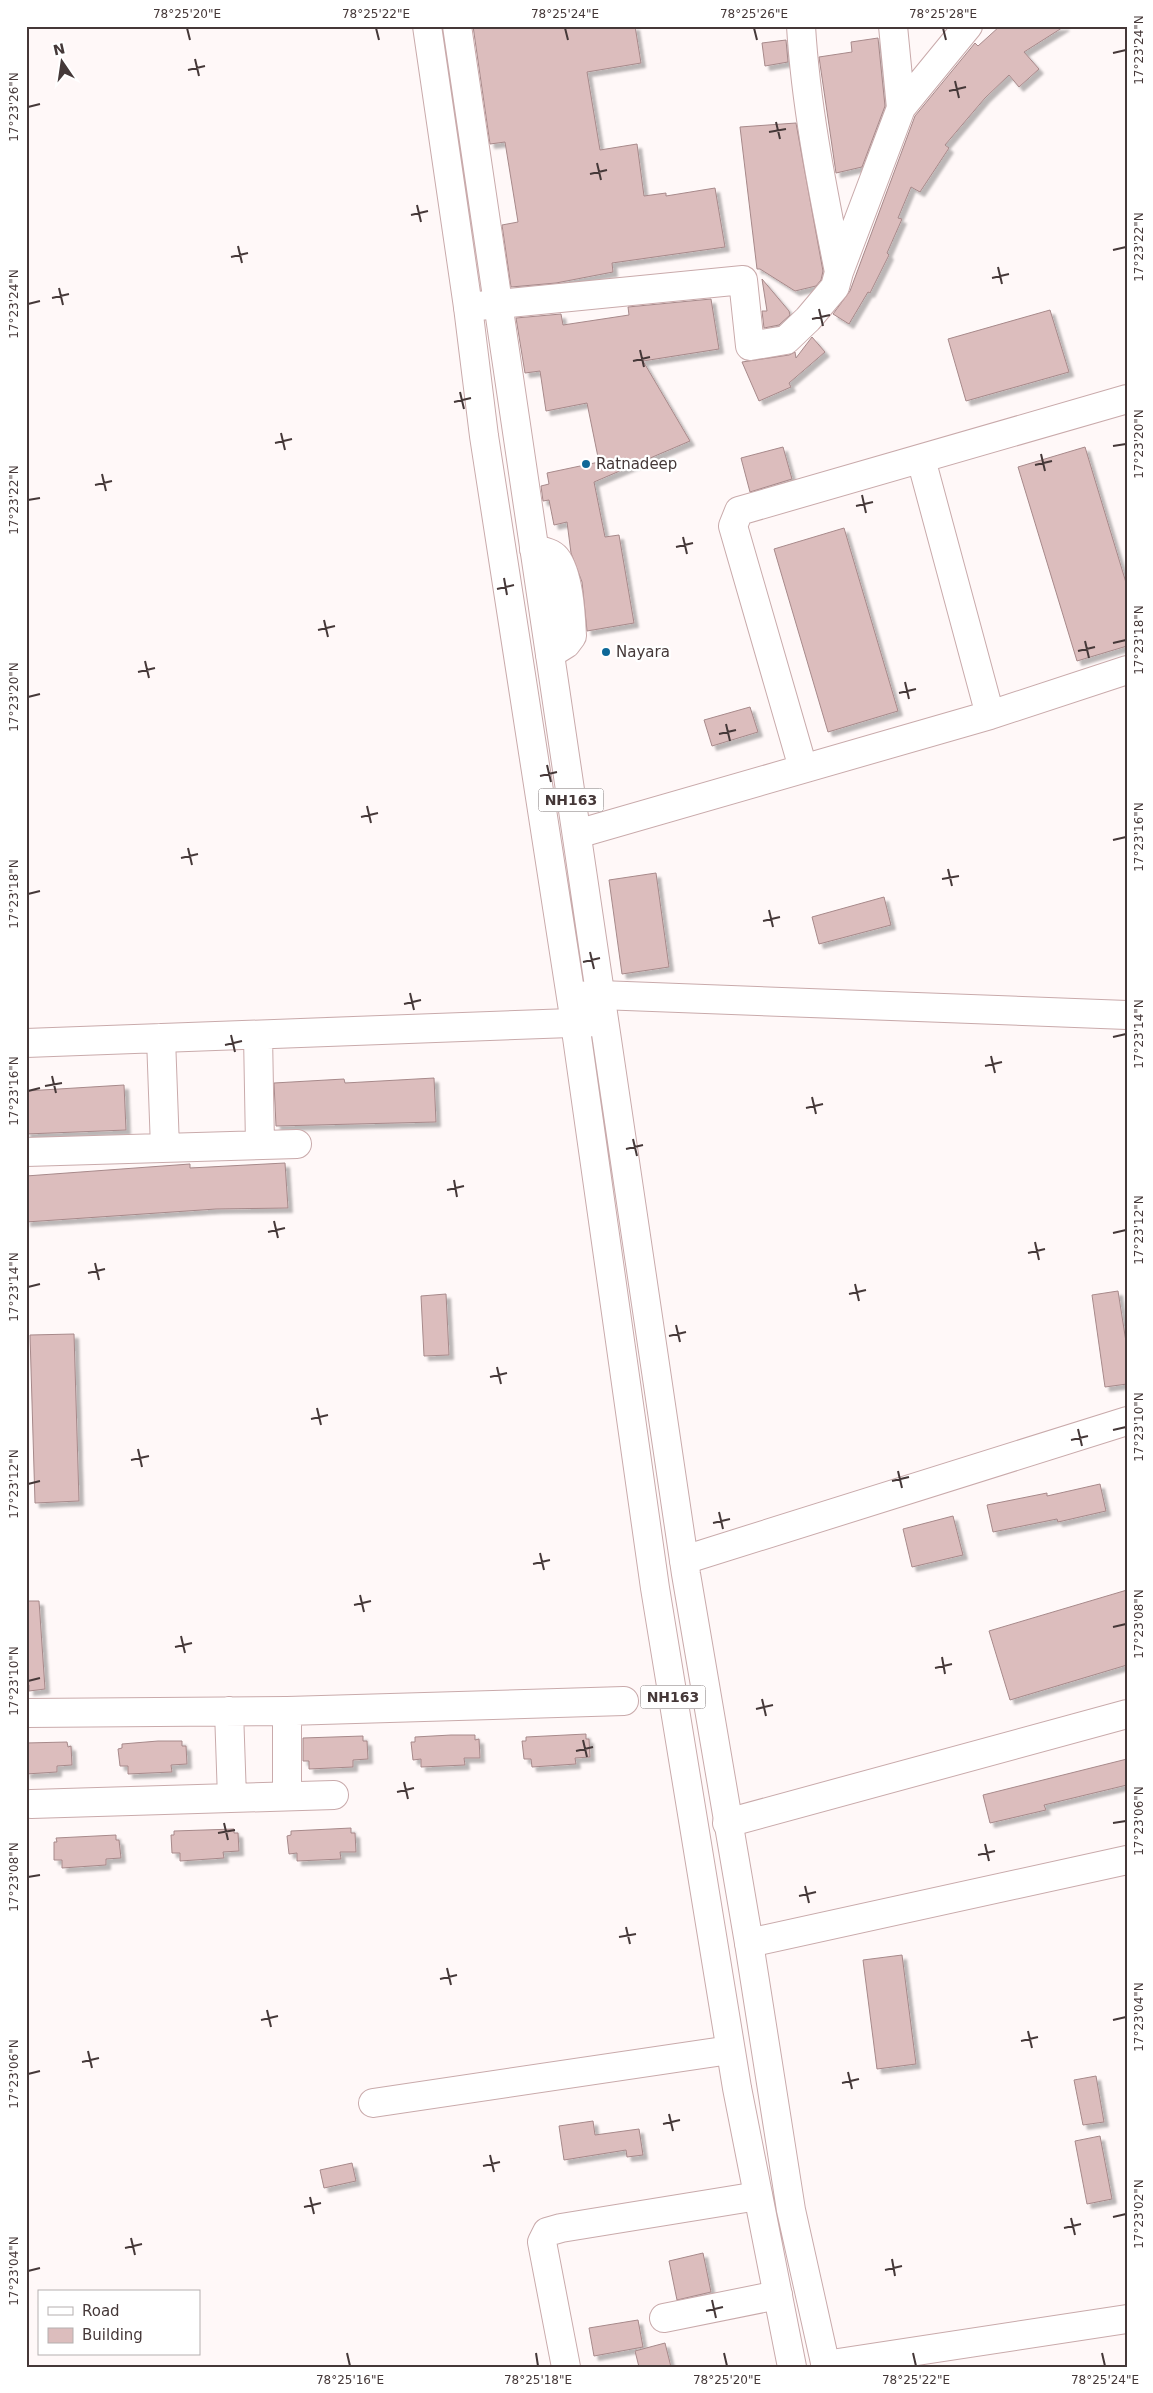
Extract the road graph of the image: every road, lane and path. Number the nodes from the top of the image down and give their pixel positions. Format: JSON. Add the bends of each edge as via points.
{"nodes":[{"id":1,"x":427,"y":26,"type":"edge"},
{"id":2,"x":457,"y":26,"type":"edge"},
{"id":3,"x":801,"y":26,"type":"edge"},
{"id":4,"x":893,"y":26,"type":"edge"},
{"id":5,"x":968,"y":26,"type":"edge"},
{"id":6,"x":901,"y":108,"type":"junction"},
{"id":7,"x":839,"y":272,"type":"junction"},
{"id":8,"x":498,"y":303,"type":"junction"},
{"id":9,"x":468,"y":307,"type":"junction"},
{"id":10,"x":1127,"y":400,"type":"edge"},
{"id":11,"x":921,"y":459,"type":"junction"},
{"id":12,"x":1127,"y":670,"type":"edge"},
{"id":13,"x":990,"y":715,"type":"junction"},
{"id":14,"x":803,"y":768,"type":"junction"},
{"id":15,"x":576,"y":834,"type":"junction"},
{"id":16,"x":600,"y":995,"type":"junction"},
{"id":17,"x":571,"y":996,"type":"junction"},
{"id":18,"x":1127,"y":1015,"type":"edge"},
{"id":19,"x":604,"y":1022,"type":"junction"},
{"id":20,"x":575,"y":1023,"type":"junction"},
{"id":21,"x":258,"y":1035,"type":"junction"},
{"id":22,"x":161,"y":1038,"type":"junction"},
{"id":23,"x":26,"y":1043,"type":"edge"},
{"id":24,"x":297,"y":1144,"type":"dead end"},
{"id":25,"x":260,"y":1145,"type":"junction"},
{"id":26,"x":165,"y":1148,"type":"junction"},
{"id":27,"x":26,"y":1152,"type":"edge"},
{"id":28,"x":1127,"y":1421,"type":"edge"},
{"id":29,"x":684,"y":1560,"type":"junction"},
{"id":30,"x":624,"y":1701,"type":"dead end"},
{"id":31,"x":229,"y":1711,"type":"junction"},
{"id":32,"x":287,"y":1711,"type":"junction"},
{"id":33,"x":26,"y":1713,"type":"edge"},
{"id":34,"x":1127,"y":1714,"type":"edge"},
{"id":35,"x":334,"y":1795,"type":"dead end"},
{"id":36,"x":287,"y":1796,"type":"junction"},
{"id":37,"x":232,"y":1798,"type":"junction"},
{"id":38,"x":30,"y":1804,"type":"dead end"},
{"id":39,"x":728,"y":1823,"type":"junction"},
{"id":40,"x":1127,"y":1860,"type":"edge"},
{"id":41,"x":749,"y":1943,"type":"junction"},
{"id":42,"x":730,"y":2050,"type":"junction"},
{"id":43,"x":373,"y":2103,"type":"dead end"},
{"id":44,"x":758,"y":2196,"type":"junction"},
{"id":45,"x":778,"y":2295,"type":"junction"},
{"id":46,"x":664,"y":2318,"type":"dead end"},
{"id":47,"x":1127,"y":2319,"type":"edge"},
{"id":48,"x":826,"y":2366,"type":"edge"},
{"id":49,"x":566,"y":2367,"type":"edge"},
{"id":50,"x":792,"y":2367,"type":"edge"}],
"edges":[{"from":1,"to":9,"type":"main road","number":"NH163"},
{"from":2,"to":8,"type":"main road","number":"NH163"},
{"from":3,"to":7,"type":"main road","via":[[816,151]]},
{"from":4,"to":6,"type":"main road"},
{"from":5,"to":6,"type":"main road"},
{"from":6,"to":7,"type":"main road"},
{"from":7,"to":8,"type":"main road","via":[[835,287],[786,340],[750,346],[743,280]]},
{"from":8,"to":9,"type":"main road"},
{"from":8,"to":15,"type":"main road","number":"NH163"},
{"from":9,"to":17,"type":"main road","number":"NH163","via":[[484,436]]},
{"from":10,"to":11,"type":"main road"},
{"from":11,"to":13,"type":"main road"},
{"from":11,"to":14,"type":"main road","via":[[739,510],[733,526]]},
{"from":12,"to":13,"type":"main road"},
{"from":13,"to":14,"type":"main road"},
{"from":14,"to":15,"type":"main road"},
{"from":15,"to":16,"type":"main road","number":"NH163"},
{"from":16,"to":17,"type":"main road"},
{"from":16,"to":18,"type":"main road"},
{"from":16,"to":19,"type":"main road","number":"NH163"},
{"from":17,"to":20,"type":"main road","number":"NH163"},
{"from":19,"to":20,"type":"main road"},
{"from":19,"to":29,"type":"main road","number":"NH163"},
{"from":20,"to":21,"type":"main road"},
{"from":20,"to":42,"type":"main road","number":"NH163","via":[[655,1588]]},
{"from":21,"to":22,"type":"main road"},
{"from":21,"to":25,"type":"main road"},
{"from":22,"to":23,"type":"main road"},
{"from":22,"to":26,"type":"main road"},
{"from":24,"to":25,"type":"main road"},
{"from":25,"to":26,"type":"main road"},
{"from":26,"to":27,"type":"main road"},
{"from":28,"to":29,"type":"main road"},
{"from":29,"to":39,"type":"main road","number":"NH163"},
{"from":30,"to":32,"type":"main road"},
{"from":31,"to":32,"type":"main road"},
{"from":31,"to":33,"type":"main road"},
{"from":31,"to":37,"type":"main road"},
{"from":32,"to":36,"type":"main road"},
{"from":34,"to":39,"type":"main road"},
{"from":35,"to":36,"type":"main road"},
{"from":36,"to":37,"type":"main road"},
{"from":37,"to":38,"type":"main road"},
{"from":39,"to":41,"type":"main road","number":"NH163"},
{"from":40,"to":41,"type":"main road"},
{"from":41,"to":48,"type":"main road","number":"NH163","via":[[791,2210]]},
{"from":42,"to":43,"type":"main road"},
{"from":42,"to":44,"type":"main road","number":"NH163"},
{"from":44,"to":45,"type":"main road","number":"NH163"},
{"from":44,"to":49,"type":"main road","via":[[547,2232],[542,2242]]},
{"from":45,"to":46,"type":"main road"},
{"from":45,"to":50,"type":"main road","number":"NH163"},
{"from":47,"to":48,"type":"main road"}]}
